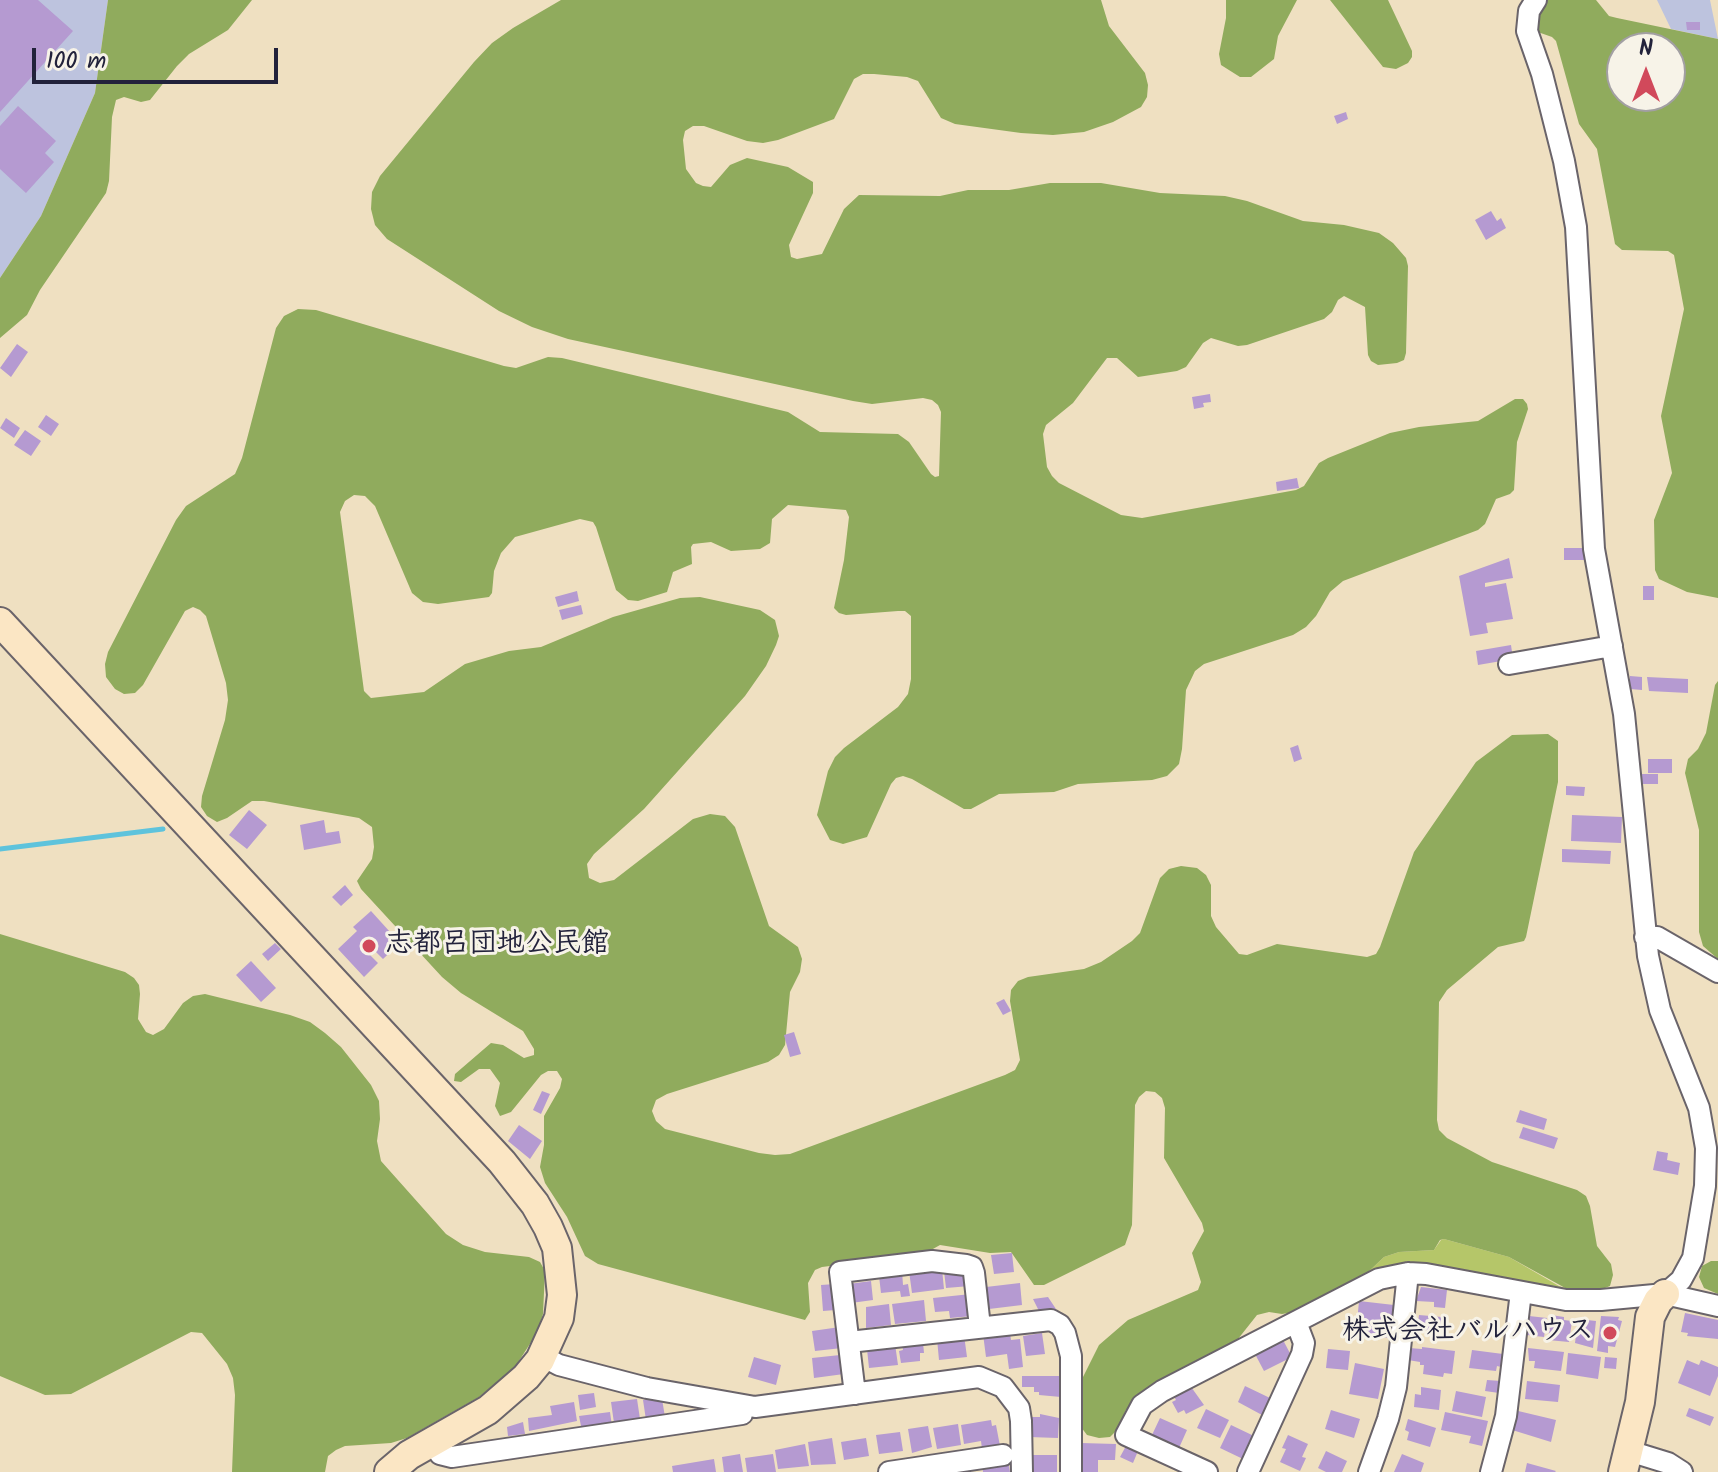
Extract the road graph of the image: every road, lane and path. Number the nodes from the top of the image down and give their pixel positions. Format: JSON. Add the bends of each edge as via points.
{"nodes":[{"id":1,"x":1536,"y":0,"type":"edge"},
{"id":2,"x":0,"y":622,"type":"edge"},
{"id":3,"x":1612,"y":646,"type":"junction"},
{"id":4,"x":1509,"y":664,"type":"dead end"},
{"id":5,"x":1645,"y":937,"type":"junction"},
{"id":6,"x":1718,"y":972,"type":"edge"},
{"id":7,"x":1408,"y":1273,"type":"junction"},
{"id":8,"x":1521,"y":1292,"type":"junction"},
{"id":9,"x":1665,"y":1294,"type":"junction"},
{"id":10,"x":1718,"y":1306,"type":"edge"},
{"id":11,"x":1296,"y":1322,"type":"junction"},
{"id":12,"x":980,"y":1327,"type":"junction"},
{"id":13,"x":849,"y":1342,"type":"junction"},
{"id":14,"x":542,"y":1356,"type":"junction"},
{"id":15,"x":855,"y":1394,"type":"junction"},
{"id":16,"x":744,"y":1406,"type":"junction"},
{"id":17,"x":433,"y":1441,"type":"junction"},
{"id":18,"x":1003,"y":1455,"type":"dead end"},
{"id":19,"x":1626,"y":1461,"type":"edge"},
{"id":20,"x":389,"y":1472,"type":"edge"},
{"id":21,"x":889,"y":1472,"type":"edge"},
{"id":22,"x":1022,"y":1472,"type":"edge"},
{"id":23,"x":1071,"y":1472,"type":"edge"},
{"id":24,"x":1207,"y":1472,"type":"edge"},
{"id":25,"x":1248,"y":1472,"type":"edge"},
{"id":26,"x":1369,"y":1472,"type":"edge"},
{"id":27,"x":1491,"y":1472,"type":"edge"},
{"id":28,"x":1682,"y":1472,"type":"edge"}],
"edges":[{"from":1,"to":3,"type":"street","via":[[1527,31],[1574,216],[1594,549]]},
{"from":2,"to":14,"type":"street","via":[[519,1183],[548,1227],[561,1271],[559,1318]]},
{"from":3,"to":4,"type":"street"},
{"from":3,"to":5,"type":"street","via":[[1624,714]]},
{"from":5,"to":6,"type":"street","via":[[1657,937]]},
{"from":5,"to":9,"type":"street","via":[[1660,1010],[1694,1093],[1706,1148],[1693,1258],[1681,1280]]},
{"from":7,"to":8,"type":"street"},
{"from":7,"to":11,"type":"street","via":[[1379,1279]]},
{"from":7,"to":26,"type":"street","via":[[1396,1387]]},
{"from":8,"to":9,"type":"street","via":[[1583,1301]]},
{"from":8,"to":27,"type":"street","via":[[1506,1416]]},
{"from":9,"to":10,"type":"street"},
{"from":9,"to":19,"type":"street","via":[[1650,1317],[1640,1402]]},
{"from":11,"to":24,"type":"street","via":[[1162,1391],[1135,1415],[1126,1435]]},
{"from":11,"to":25,"type":"street","via":[[1302,1354]]},
{"from":12,"to":13,"type":"street"},
{"from":12,"to":13,"type":"street","via":[[972,1267],[932,1261],[902,1264],[840,1272]]},
{"from":12,"to":23,"type":"street","via":[[1051,1320],[1060,1325],[1073,1371]]},
{"from":13,"to":15,"type":"street"},
{"from":14,"to":16,"type":"street","via":[[647,1388]]},
{"from":14,"to":17,"type":"street","via":[[510,1392]]},
{"from":15,"to":16,"type":"street"},
{"from":15,"to":22,"type":"street","via":[[966,1377],[992,1380],[1019,1408]]},
{"from":16,"to":17,"type":"street","via":[[742,1414],[452,1457],[440,1454]]},
{"from":17,"to":20,"type":"street"},
{"from":18,"to":21,"type":"street"},
{"from":19,"to":28,"type":"street","via":[[1668,1463]]}]}
